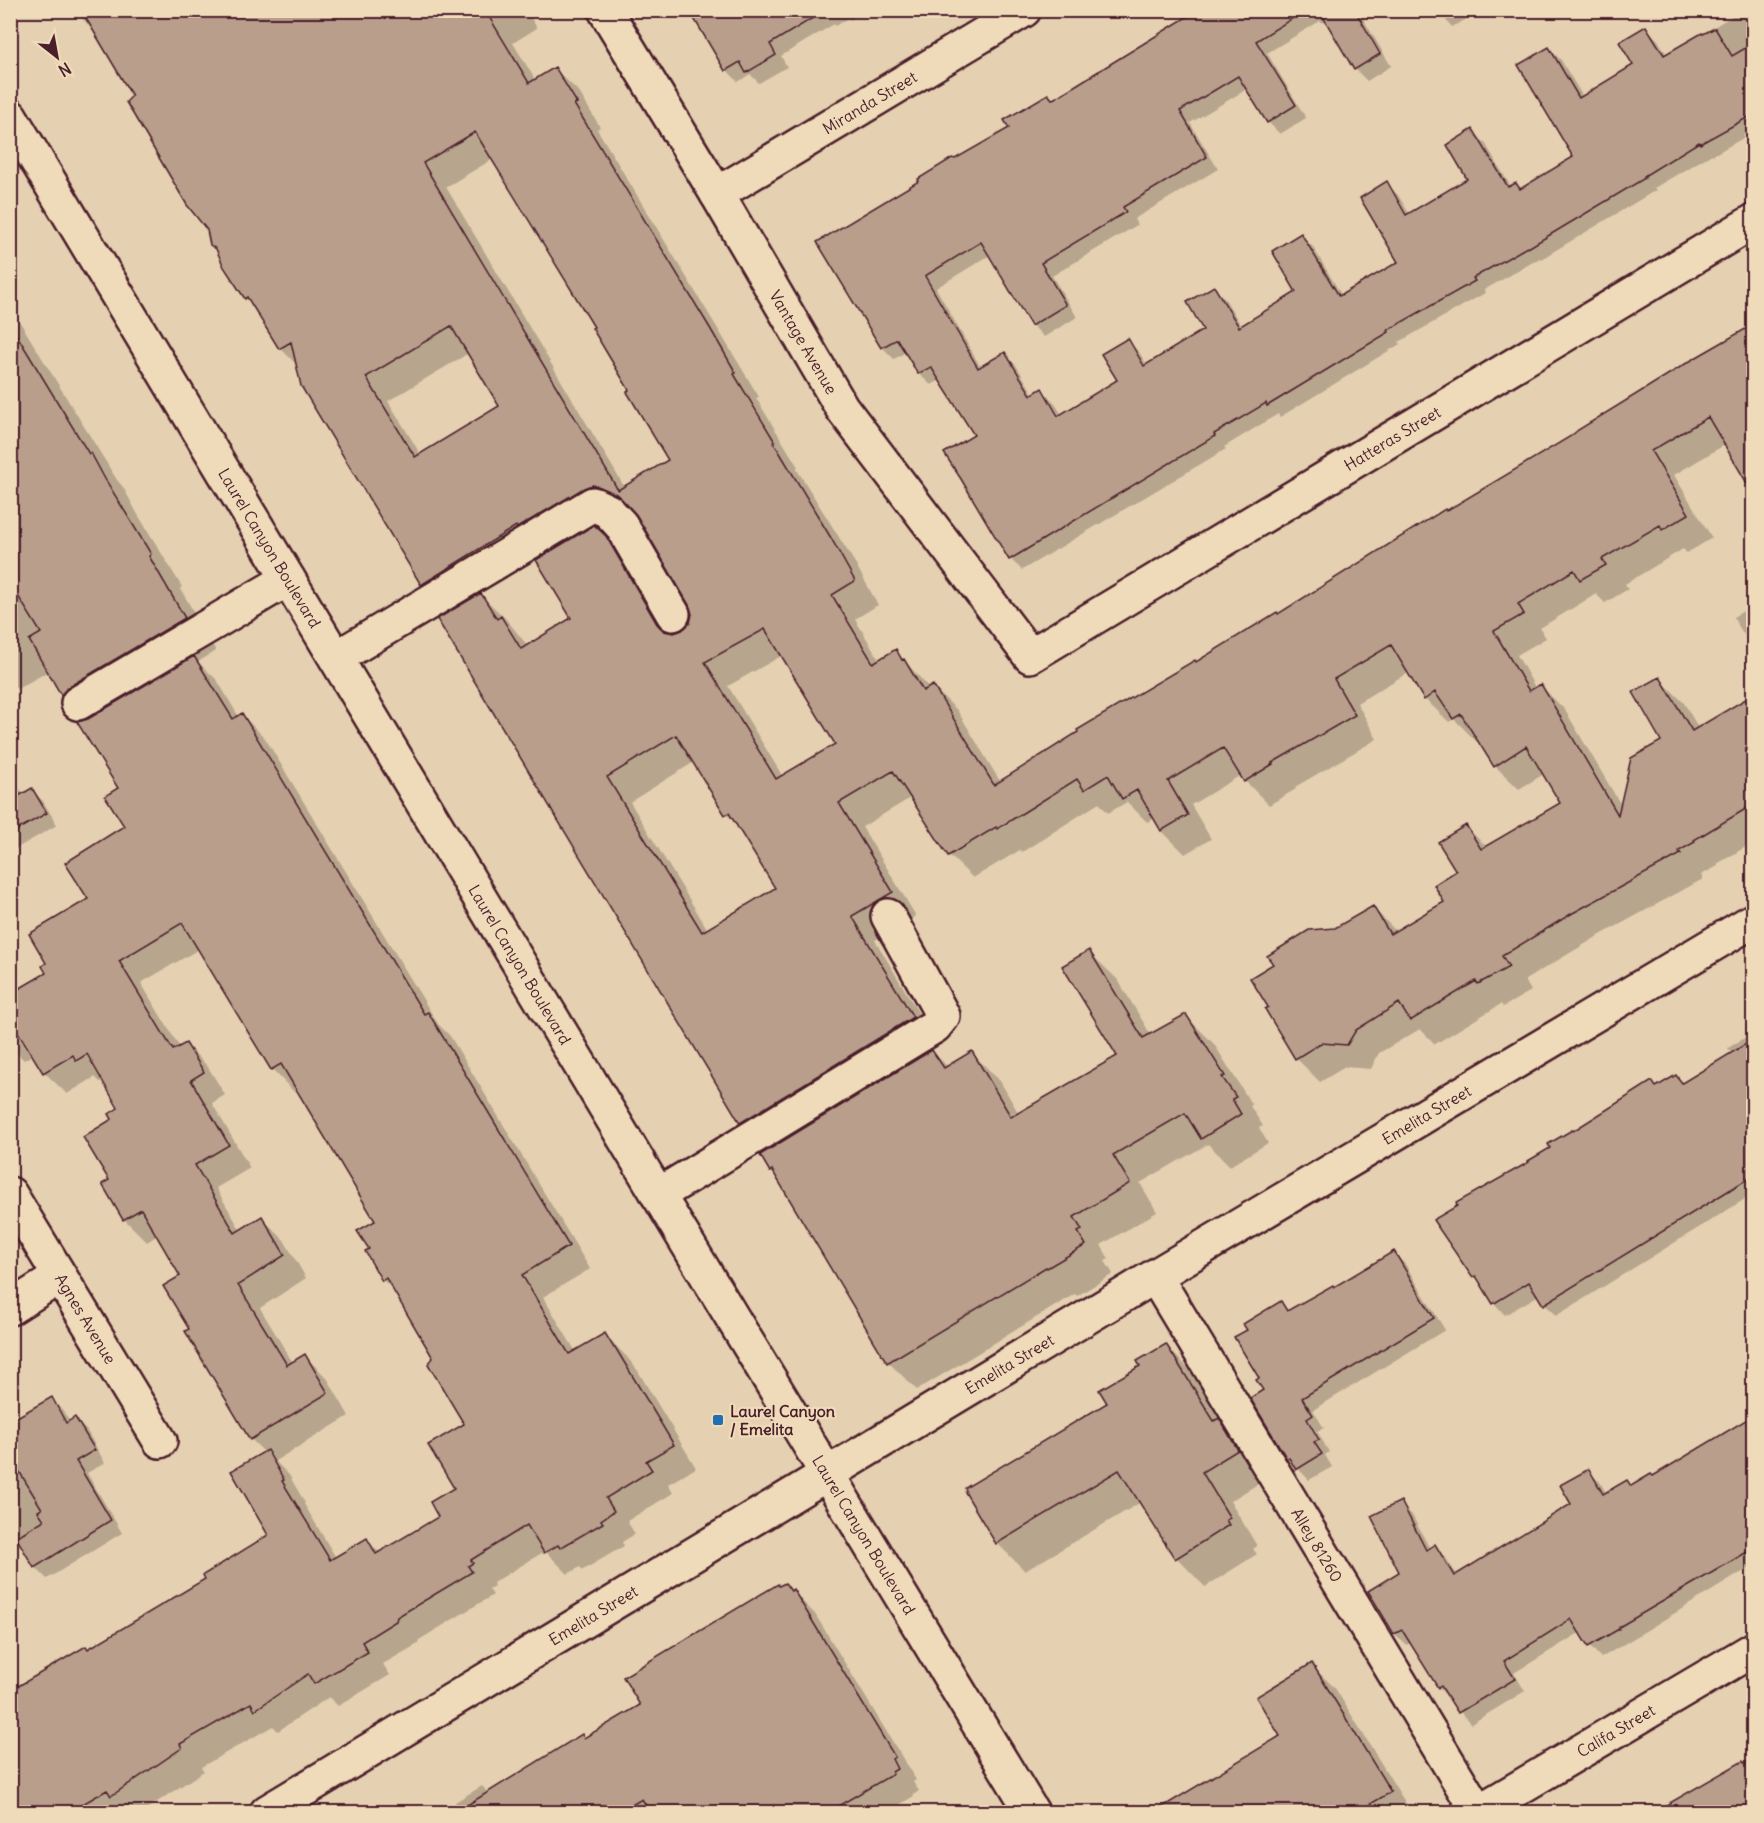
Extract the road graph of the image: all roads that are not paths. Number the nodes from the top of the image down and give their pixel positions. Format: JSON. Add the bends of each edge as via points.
{"nodes":[{"id":1,"x":605,"y":10,"type":"edge"},
{"id":2,"x":1024,"y":10,"type":"edge"},
{"id":3,"x":10,"y":116,"type":"edge"},
{"id":4,"x":717,"y":194,"type":"junction"},
{"id":5,"x":1754,"y":221,"type":"edge"},
{"id":6,"x":288,"y":579,"type":"junction"},
{"id":7,"x":673,"y":614,"type":"dead end"},
{"id":8,"x":1030,"y":656,"type":"joint"},
{"id":9,"x":336,"y":658,"type":"junction"},
{"id":10,"x":78,"y":703,"type":"dead end"},
{"id":11,"x":888,"y":916,"type":"dead end"},
{"id":12,"x":1754,"y":920,"type":"edge"},
{"id":13,"x":10,"y":1194,"type":"edge"},
{"id":14,"x":658,"y":1194,"type":"junction"},
{"id":15,"x":1155,"y":1276,"type":"junction"},
{"id":16,"x":59,"y":1277,"type":"junction"},
{"id":17,"x":10,"y":1308,"type":"edge"},
{"id":18,"x":160,"y":1441,"type":"dead end"},
{"id":19,"x":828,"y":1474,"type":"junction"},
{"id":20,"x":1754,"y":1648,"type":"edge"},
{"id":21,"x":267,"y":1812,"type":"edge"},
{"id":22,"x":1032,"y":1812,"type":"edge"},
{"id":23,"x":1478,"y":1812,"type":"edge"}],
"edges":[{"from":1,"to":4,"type":"street","name":"Vantage Avenue"},
{"from":2,"to":4,"type":"street","name":"Miranda Street"},
{"from":3,"to":6,"type":"street","name":"Laurel Canyon Boulevard"},
{"from":4,"to":8,"type":"street","name":"Vantage Avenue","via":[[842,408]]},
{"from":5,"to":8,"type":"street","name":"Hatteras Street"},
{"from":6,"to":9,"type":"street","name":"Laurel Canyon Boulevard"},
{"from":6,"to":10,"type":"street"},
{"from":7,"to":9,"type":"street","via":[[621,525],[608,511],[592,504]]},
{"from":9,"to":14,"type":"street","name":"Laurel Canyon Boulevard"},
{"from":11,"to":14,"type":"street","via":[[943,1016],[934,1026]]},
{"from":12,"to":15,"type":"street","name":"Emelita Street"},
{"from":13,"to":16,"type":"street","name":"Agnes Avenue"},
{"from":14,"to":19,"type":"street","name":"Laurel Canyon Boulevard"},
{"from":15,"to":19,"type":"street","name":"Emelita Street"},
{"from":15,"to":23,"type":"street","name":"Alley 81260"},
{"from":16,"to":17,"type":"street"},
{"from":16,"to":18,"type":"street","name":"Agnes Avenue"},
{"from":19,"to":21,"type":"street","name":"Emelita Street"},
{"from":19,"to":22,"type":"street","name":"Laurel Canyon Boulevard"},
{"from":20,"to":23,"type":"street","name":"Califa Street"}]}
